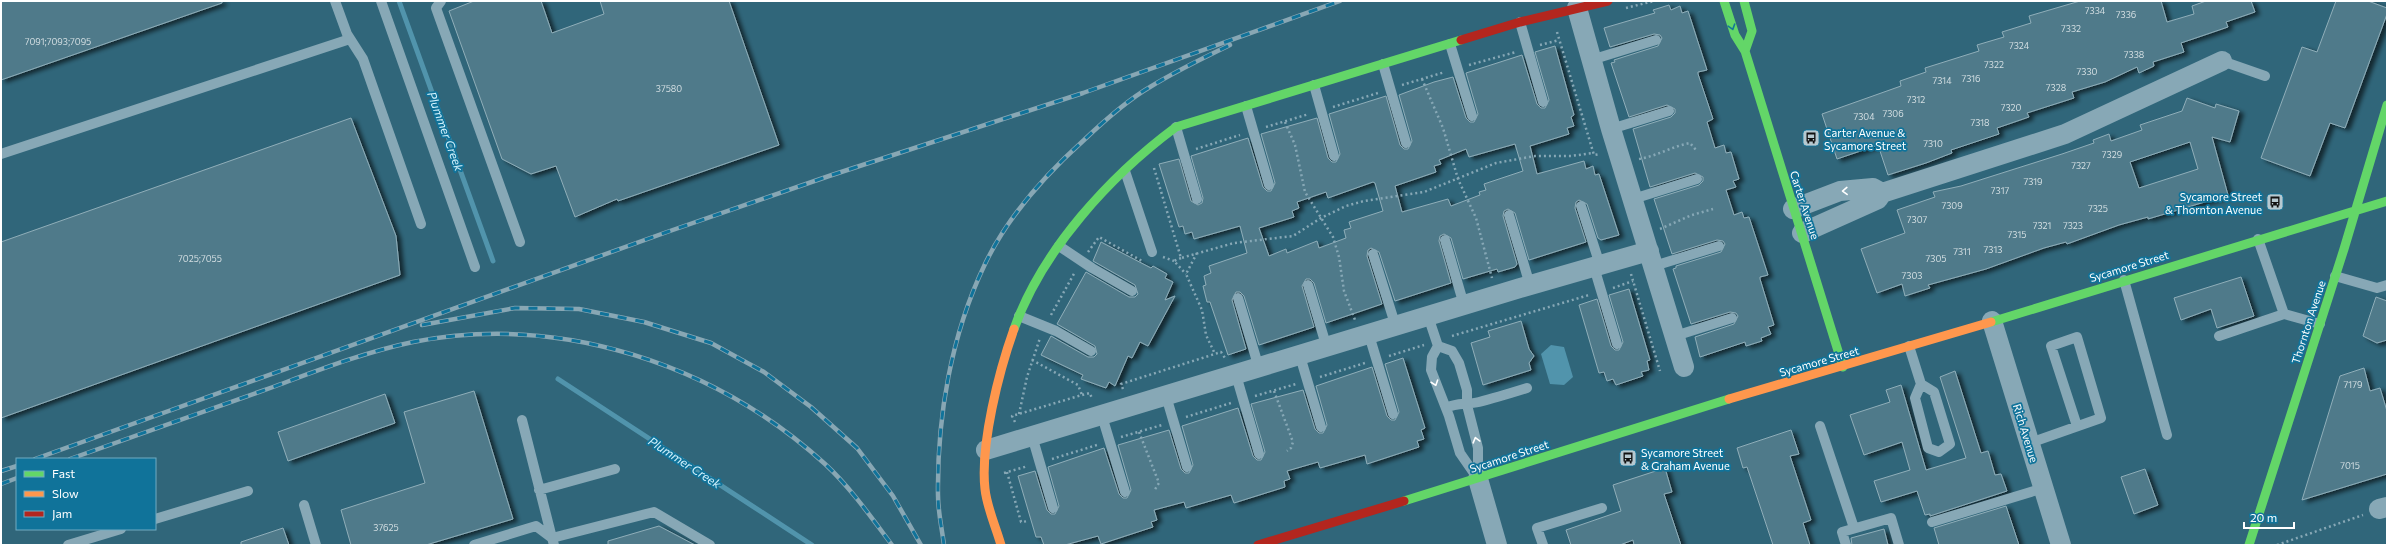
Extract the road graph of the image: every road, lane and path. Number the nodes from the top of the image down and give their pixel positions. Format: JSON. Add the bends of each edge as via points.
{"nodes":[{"id":1,"x":335,"y":1,"type":"edge"},
{"id":2,"x":380,"y":1,"type":"edge"},
{"id":3,"x":441,"y":1,"type":"edge"},
{"id":4,"x":1608,"y":1,"type":"edge"},
{"id":5,"x":1724,"y":1,"type":"edge"},
{"id":6,"x":1744,"y":1,"type":"edge"},
{"id":7,"x":1577,"y":8,"type":"junction"},
{"id":8,"x":1520,"y":22,"type":"junction"},
{"id":9,"x":350,"y":39,"type":"junction"},
{"id":10,"x":1559,"y":40,"type":"dead end"},
{"id":11,"x":1656,"y":40,"type":"dead end"},
{"id":12,"x":1450,"y":44,"type":"junction"},
{"id":13,"x":1527,"y":48,"type":"junction"},
{"id":14,"x":1745,"y":51,"type":"junction"},
{"id":15,"x":1591,"y":60,"type":"junction"},
{"id":16,"x":2222,"y":61,"type":"joint"},
{"id":17,"x":1382,"y":64,"type":"junction"},
{"id":18,"x":1458,"y":69,"type":"junction"},
{"id":19,"x":2265,"y":76,"type":"dead end"},
{"id":20,"x":1422,"y":79,"type":"junction"},
{"id":21,"x":1314,"y":85,"type":"junction"},
{"id":22,"x":1390,"y":89,"type":"junction"},
{"id":23,"x":1544,"y":102,"type":"dead end"},
{"id":24,"x":2387,"y":105,"type":"edge"},
{"id":25,"x":1246,"y":106,"type":"junction"},
{"id":26,"x":1322,"y":111,"type":"junction"},
{"id":27,"x":1669,"y":111,"type":"dead end"},
{"id":28,"x":1472,"y":116,"type":"dead end"},
{"id":29,"x":1285,"y":122,"type":"junction"},
{"id":30,"x":1176,"y":128,"type":"junction"},
{"id":31,"x":1611,"y":129,"type":"junction"},
{"id":32,"x":1253,"y":131,"type":"junction"},
{"id":33,"x":1406,"y":143,"type":"dead end"},
{"id":34,"x":1696,"y":150,"type":"dead end"},
{"id":35,"x":1144,"y":152,"type":"junction"},
{"id":36,"x":1183,"y":153,"type":"junction"},
{"id":37,"x":1593,"y":153,"type":"dead end"},
{"id":38,"x":1,"y":154,"type":"edge"},
{"id":39,"x":1334,"y":156,"type":"dead end"},
{"id":40,"x":1639,"y":160,"type":"dead end"},
{"id":41,"x":1125,"y":170,"type":"junction"},
{"id":42,"x":1458,"y":179,"type":"junction"},
{"id":43,"x":1696,"y":179,"type":"dead end"},
{"id":44,"x":1268,"y":185,"type":"dead end"},
{"id":45,"x":1882,"y":193,"type":"junction"},
{"id":46,"x":1633,"y":198,"type":"junction"},
{"id":47,"x":1198,"y":199,"type":"dead end"},
{"id":48,"x":2387,"y":201,"type":"edge"},
{"id":49,"x":1581,"y":206,"type":"dead end"},
{"id":50,"x":1793,"y":209,"type":"junction"},
{"id":51,"x":1713,"y":210,"type":"dead end"},
{"id":52,"x":2354,"y":210,"type":"junction"},
{"id":53,"x":1509,"y":215,"type":"dead end"},
{"id":54,"x":1321,"y":218,"type":"junction"},
{"id":55,"x":421,"y":224,"type":"dead end"},
{"id":56,"x":1660,"y":230,"type":"dead end"},
{"id":57,"x":1802,"y":233,"type":"junction"},
{"id":58,"x":2258,"y":239,"type":"junction"},
{"id":59,"x":1445,"y":240,"type":"dead end"},
{"id":60,"x":520,"y":242,"type":"dead end"},
{"id":61,"x":1059,"y":246,"type":"junction"},
{"id":62,"x":1719,"y":246,"type":"dead end"},
{"id":63,"x":1197,"y":253,"type":"junction"},
{"id":64,"x":1373,"y":254,"type":"dead end"},
{"id":65,"x":1150,"y":256,"type":"joint"},
{"id":66,"x":1181,"y":258,"type":"junction"},
{"id":67,"x":1626,"y":258,"type":"junction"},
{"id":68,"x":1651,"y":258,"type":"junction"},
{"id":69,"x":1081,"y":262,"type":"junction"},
{"id":70,"x":1597,"y":266,"type":"junction"},
{"id":71,"x":475,"y":267,"type":"dead end"},
{"id":72,"x":1186,"y":274,"type":"junction"},
{"id":73,"x":2335,"y":276,"type":"junction"},
{"id":74,"x":1492,"y":279,"type":"dead end"},
{"id":75,"x":2124,"y":280,"type":"junction"},
{"id":76,"x":1308,"y":285,"type":"dead end"},
{"id":77,"x":1530,"y":285,"type":"junction"},
{"id":78,"x":2387,"y":285,"type":"edge"},
{"id":79,"x":1132,"y":291,"type":"dead end"},
{"id":80,"x":1238,"y":298,"type":"dead end"},
{"id":81,"x":1464,"y":305,"type":"junction"},
{"id":82,"x":2284,"y":314,"type":"junction"},
{"id":83,"x":1019,"y":316,"type":"junction"},
{"id":84,"x":1428,"y":316,"type":"junction"},
{"id":85,"x":1732,"y":318,"type":"dead end"},
{"id":86,"x":1355,"y":320,"type":"dead end"},
{"id":87,"x":1992,"y":321,"type":"junction"},
{"id":88,"x":2320,"y":324,"type":"junction"},
{"id":89,"x":1045,"y":327,"type":"junction"},
{"id":90,"x":1396,"y":327,"type":"junction"},
{"id":91,"x":1369,"y":335,"type":"junction"},
{"id":92,"x":1675,"y":336,"type":"junction"},
{"id":93,"x":2219,"y":336,"type":"dead end"},
{"id":94,"x":1617,"y":344,"type":"dead end"},
{"id":95,"x":1438,"y":346,"type":"junction"},
{"id":96,"x":1909,"y":346,"type":"junction"},
{"id":97,"x":1327,"y":348,"type":"junction"},
{"id":98,"x":1091,"y":351,"type":"dead end"},
{"id":99,"x":1215,"y":354,"type":"dead end"},
{"id":100,"x":1300,"y":356,"type":"junction"},
{"id":101,"x":1032,"y":360,"type":"junction"},
{"id":102,"x":1684,"y":366,"type":"dead end"},
{"id":103,"x":1842,"y":367,"type":"junction"},
{"id":104,"x":1259,"y":368,"type":"junction"},
{"id":105,"x":1660,"y":371,"type":"dead end"},
{"id":106,"x":1236,"y":376,"type":"junction"},
{"id":107,"x":1921,"y":384,"type":"junction"},
{"id":108,"x":1527,"y":388,"type":"dead end"},
{"id":109,"x":1274,"y":391,"type":"dead end"},
{"id":110,"x":1082,"y":395,"type":"dead end"},
{"id":111,"x":1166,"y":396,"type":"junction"},
{"id":112,"x":1467,"y":405,"type":"junction"},
{"id":113,"x":1446,"y":408,"type":"junction"},
{"id":114,"x":1019,"y":414,"type":"dead end"},
{"id":115,"x":1393,"y":414,"type":"dead end"},
{"id":116,"x":1102,"y":416,"type":"junction"},
{"id":117,"x":522,"y":420,"type":"dead end"},
{"id":118,"x":1820,"y":426,"type":"dead end"},
{"id":119,"x":2076,"y":426,"type":"junction"},
{"id":120,"x":1321,"y":427,"type":"dead end"},
{"id":121,"x":1139,"y":432,"type":"dead end"},
{"id":122,"x":1032,"y":436,"type":"junction"},
{"id":123,"x":2167,"y":436,"type":"dead end"},
{"id":124,"x":2030,"y":443,"type":"junction"},
{"id":125,"x":986,"y":450,"type":"junction"},
{"id":126,"x":1287,"y":451,"type":"dead end"},
{"id":127,"x":1259,"y":454,"type":"dead end"},
{"id":128,"x":1187,"y":467,"type":"dead end"},
{"id":129,"x":615,"y":469,"type":"dead end"},
{"id":130,"x":1007,"y":472,"type":"dead end"},
{"id":131,"x":1478,"y":479,"type":"junction"},
{"id":132,"x":2044,"y":488,"type":"junction"},
{"id":133,"x":539,"y":490,"type":"junction"},
{"id":134,"x":248,"y":491,"type":"dead end"},
{"id":135,"x":1154,"y":491,"type":"dead end"},
{"id":136,"x":1125,"y":492,"type":"dead end"},
{"id":137,"x":304,"y":505,"type":"dead end"},
{"id":138,"x":1053,"y":508,"type":"dead end"},
{"id":139,"x":1602,"y":508,"type":"dead end"},
{"id":140,"x":2383,"y":508,"type":"edge"},
{"id":141,"x":156,"y":519,"type":"edge"},
{"id":142,"x":1029,"y":521,"type":"dead end"},
{"id":143,"x":1932,"y":522,"type":"dead end"},
{"id":144,"x":1854,"y":528,"type":"junction"},
{"id":145,"x":119,"y":530,"type":"edge"},
{"id":146,"x":553,"y":542,"type":"edge"},
{"id":147,"x":68,"y":545,"type":"edge"},
{"id":148,"x":316,"y":545,"type":"edge"},
{"id":149,"x":474,"y":545,"type":"edge"},
{"id":150,"x":710,"y":545,"type":"edge"},
{"id":151,"x":1001,"y":545,"type":"edge"},
{"id":152,"x":1258,"y":545,"type":"edge"},
{"id":153,"x":1497,"y":545,"type":"edge"},
{"id":154,"x":1543,"y":545,"type":"edge"},
{"id":155,"x":1846,"y":545,"type":"edge"},
{"id":156,"x":1899,"y":545,"type":"edge"},
{"id":157,"x":2061,"y":545,"type":"edge"},
{"id":158,"x":2249,"y":545,"type":"edge"},
{"id":159,"x":2277,"y":545,"type":"edge"}],
"edges":[{"from":1,"to":9,"type":"lane"},
{"from":2,"to":71,"type":"lane"},
{"from":3,"to":60,"type":"lane","via":[[436,8]]},
{"from":4,"to":7,"type":"street"},
{"from":5,"to":14,"type":"street","name":"Carter Avenue","one_way":true,"via":[[1734,35]]},
{"from":6,"to":14,"type":"street","via":[[1752,30]]},
{"from":7,"to":8,"type":"street"},
{"from":7,"to":15,"type":"street"},
{"from":8,"to":12,"type":"street"},
{"from":8,"to":13,"type":"lane"},
{"from":9,"to":38,"type":"lane"},
{"from":9,"to":55,"type":"lane","via":[[363,59]]},
{"from":10,"to":13,"type":"path"},
{"from":11,"to":15,"type":"lane"},
{"from":12,"to":17,"type":"street"},
{"from":12,"to":18,"type":"lane"},
{"from":13,"to":18,"type":"path"},
{"from":13,"to":23,"type":"lane"},
{"from":14,"to":50,"type":"street","name":"Carter Avenue"},
{"from":15,"to":31,"type":"street"},
{"from":16,"to":19,"type":"lane"},
{"from":16,"to":45,"type":"street","via":[[2065,134]]},
{"from":17,"to":21,"type":"street"},
{"from":17,"to":22,"type":"lane"},
{"from":18,"to":20,"type":"path"},
{"from":18,"to":28,"type":"lane"},
{"from":20,"to":22,"type":"path"},
{"from":20,"to":42,"type":"path","via":[[1443,128]]},
{"from":21,"to":25,"type":"street"},
{"from":21,"to":26,"type":"lane"},
{"from":22,"to":26,"type":"path"},
{"from":22,"to":33,"type":"lane"},
{"from":24,"to":52,"type":"street","name":"Thornton Avenue","via":[[2366,179]]},
{"from":25,"to":30,"type":"street"},
{"from":25,"to":32,"type":"lane"},
{"from":26,"to":29,"type":"path"},
{"from":26,"to":39,"type":"lane"},
{"from":27,"to":31,"type":"lane"},
{"from":29,"to":32,"type":"path"},
{"from":29,"to":54,"type":"path","via":[[1295,145],[1305,192]]},
{"from":30,"to":35,"type":"street","via":[[1161,136]]},
{"from":30,"to":36,"type":"lane"},
{"from":31,"to":46,"type":"street"},
{"from":32,"to":36,"type":"path"},
{"from":32,"to":44,"type":"lane"},
{"from":34,"to":40,"type":"path","via":[[1690,143]]},
{"from":35,"to":41,"type":"street"},
{"from":35,"to":66,"type":"path","via":[[1156,163],[1154,167]]},
{"from":36,"to":47,"type":"lane"},
{"from":37,"to":42,"type":"path","via":[[1517,158],[1496,163]]},
{"from":41,"to":61,"type":"street","via":[[1076,221]]},
{"from":41,"to":65,"type":"lane"},
{"from":42,"to":54,"type":"path","via":[[1411,196],[1380,198],[1352,205]]},
{"from":42,"to":74,"type":"path","via":[[1476,218]]},
{"from":43,"to":46,"type":"lane"},
{"from":45,"to":50,"type":"street","one_way":true,"via":[[1873,188],[1840,191]]},
{"from":45,"to":57,"type":"street","via":[[1878,199]]},
{"from":46,"to":68,"type":"street"},
{"from":48,"to":52,"type":"street","name":"Sycamore Street"},
{"from":49,"to":70,"type":"lane"},
{"from":50,"to":57,"type":"street","name":"Carter Avenue"},
{"from":51,"to":56,"type":"path","via":[[1692,215]]},
{"from":52,"to":58,"type":"street","name":"Sycamore Street"},
{"from":52,"to":73,"type":"street","name":"Thornton Avenue"},
{"from":53,"to":77,"type":"lane"},
{"from":54,"to":63,"type":"path","via":[[1293,236],[1234,243]]},
{"from":54,"to":86,"type":"path","via":[[1335,242],[1344,291]]},
{"from":57,"to":103,"type":"street","name":"Carter Avenue"},
{"from":58,"to":75,"type":"street","name":"Sycamore Street"},
{"from":58,"to":82,"type":"lane"},
{"from":59,"to":81,"type":"lane"},
{"from":61,"to":69,"type":"lane"},
{"from":61,"to":83,"type":"street","via":[[1037,279]]},
{"from":62,"to":68,"type":"lane"},
{"from":63,"to":66,"type":"path"},
{"from":63,"to":72,"type":"path"},
{"from":64,"to":90,"type":"lane"},
{"from":65,"to":69,"type":"path","via":[[1142,261],[1099,237]]},
{"from":66,"to":72,"type":"path","via":[[1174,261]]},
{"from":67,"to":68,"type":"street"},
{"from":67,"to":70,"type":"street"},
{"from":67,"to":105,"type":"path"},
{"from":68,"to":92,"type":"street"},
{"from":69,"to":79,"type":"lane"},
{"from":69,"to":89,"type":"path","via":[[1060,294]]},
{"from":70,"to":77,"type":"street"},
{"from":70,"to":94,"type":"lane"},
{"from":72,"to":99,"type":"path","via":[[1202,310],[1206,335]]},
{"from":73,"to":78,"type":"lane","via":[[2377,288]]},
{"from":73,"to":88,"type":"street","name":"Thornton Avenue"},
{"from":75,"to":87,"type":"street","name":"Sycamore Street"},
{"from":75,"to":123,"type":"lane"},
{"from":76,"to":97,"type":"lane"},
{"from":77,"to":81,"type":"street"},
{"from":80,"to":104,"type":"lane"},
{"from":81,"to":84,"type":"street"},
{"from":82,"to":88,"type":"lane"},
{"from":82,"to":93,"type":"lane"},
{"from":83,"to":89,"type":"lane"},
{"from":83,"to":125,"type":"street","via":[[1002,364]]},
{"from":84,"to":90,"type":"street"},
{"from":84,"to":95,"type":"lane"},
{"from":85,"to":92,"type":"lane"},
{"from":87,"to":96,"type":"street","name":"Sycamore Street"},
{"from":87,"to":124,"type":"street","name":"Rich Avenue"},
{"from":88,"to":158,"type":"street","name":"Thornton Avenue"},
{"from":89,"to":98,"type":"lane"},
{"from":89,"to":101,"type":"path"},
{"from":90,"to":91,"type":"street"},
{"from":91,"to":97,"type":"street"},
{"from":91,"to":115,"type":"lane"},
{"from":92,"to":102,"type":"street"},
{"from":95,"to":112,"type":"lane","via":[[1452,351],[1460,363],[1467,390]]},
{"from":95,"to":113,"type":"lane","one_way":true,"via":[[1432,357],[1431,370]]},
{"from":96,"to":103,"type":"street","name":"Sycamore Street"},
{"from":96,"to":107,"type":"lane"},
{"from":97,"to":100,"type":"street"},
{"from":100,"to":104,"type":"street"},
{"from":100,"to":120,"type":"lane"},
{"from":101,"to":110,"type":"path","via":[[1078,385]]},
{"from":101,"to":114,"type":"path"},
{"from":103,"to":131,"type":"street","name":"Sycamore Street","via":[[1696,409]]},
{"from":104,"to":106,"type":"street"},
{"from":106,"to":111,"type":"street"},
{"from":106,"to":127,"type":"lane"},
{"from":107,"to":107,"type":"lane","via":[[1934,392],[1950,444],[1939,452],[1928,448],[1914,398]]},
{"from":108,"to":112,"type":"lane"},
{"from":109,"to":126,"type":"path","via":[[1293,442]]},
{"from":111,"to":116,"type":"street"},
{"from":111,"to":128,"type":"lane"},
{"from":112,"to":113,"type":"lane","via":[[1454,404]]},
{"from":131,"to":112,"type":"lane","one_way":true,"via":[[1478,448]]},
{"from":113,"to":131,"type":"lane","via":[[1460,453]]},
{"from":116,"to":122,"type":"street"},
{"from":116,"to":136,"type":"lane"},
{"from":117,"to":133,"type":"lane"},
{"from":118,"to":144,"type":"lane"},
{"from":119,"to":119,"type":"lane","via":[[2101,418],[2077,338],[2051,346]]},
{"from":119,"to":124,"type":"lane"},
{"from":121,"to":135,"type":"path","via":[[1159,484]]},
{"from":122,"to":125,"type":"street"},
{"from":122,"to":138,"type":"lane"},
{"from":124,"to":132,"type":"street","name":"Rich Avenue"},
{"from":125,"to":151,"type":"street","via":[[985,490]]},
{"from":129,"to":133,"type":"lane"},
{"from":130,"to":142,"type":"path","via":[[1021,522]]},
{"from":131,"to":152,"type":"street","name":"Sycamore Street"},
{"from":131,"to":153,"type":"street"},
{"from":132,"to":143,"type":"lane"},
{"from":132,"to":157,"type":"street","name":"Rich Avenue"},
{"from":133,"to":146,"type":"lane"},
{"from":134,"to":141,"type":"lane"},
{"from":137,"to":148,"type":"lane"},
{"from":139,"to":154,"type":"lane","via":[[1537,528]]},
{"from":140,"to":159,"type":"path"},
{"from":144,"to":155,"type":"lane","via":[[1842,532]]},
{"from":144,"to":156,"type":"lane","via":[[1891,518]]},
{"from":145,"to":147,"type":"lane"},
{"from":146,"to":149,"type":"lane","via":[[536,526]]},
{"from":146,"to":150,"type":"lane","via":[[654,512]]}]}
